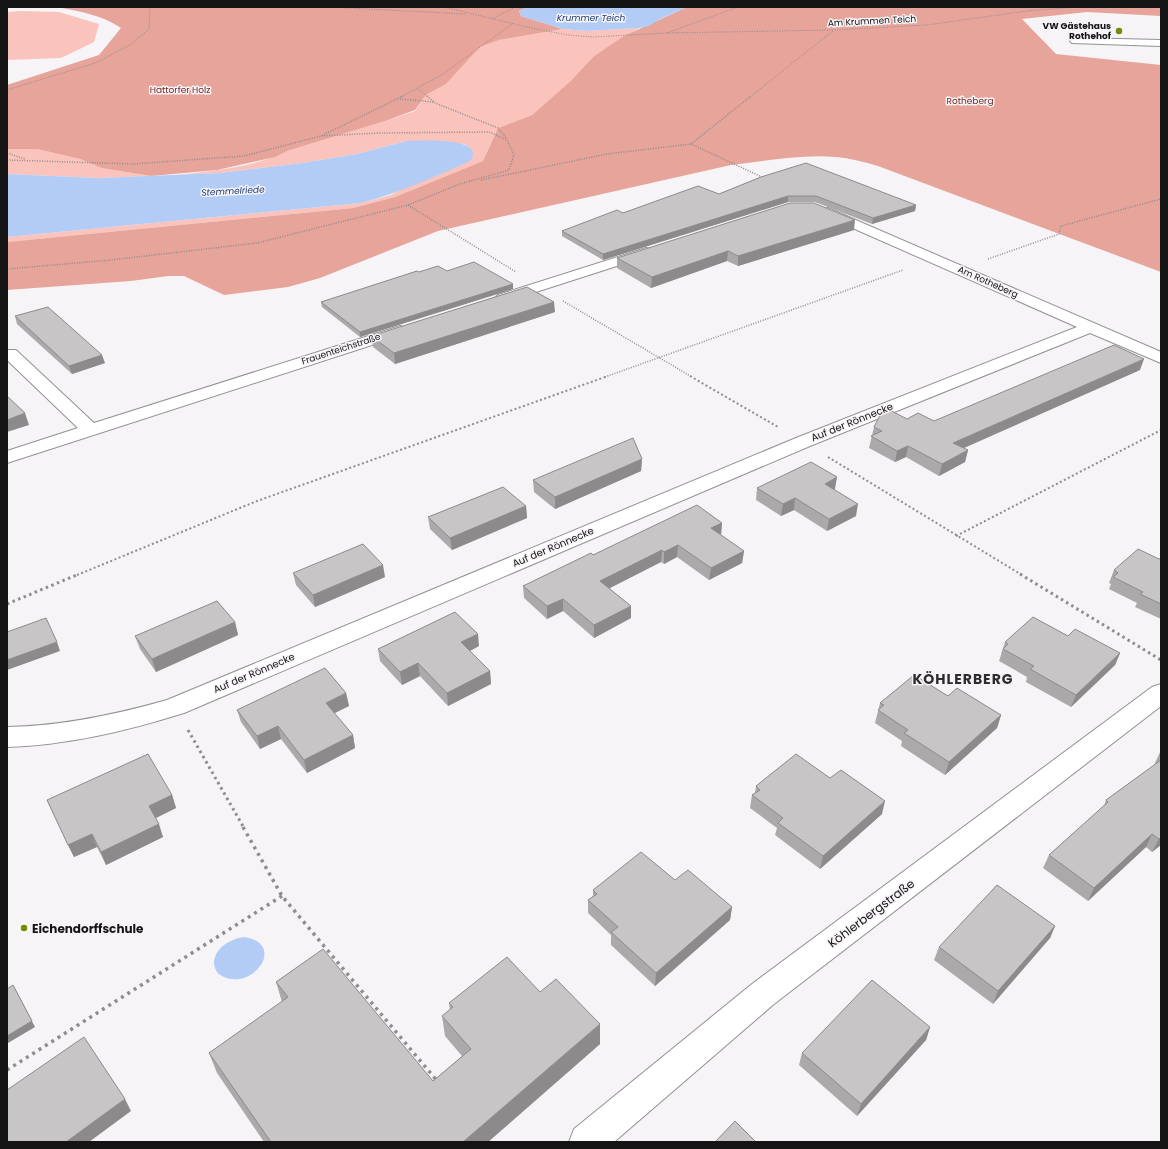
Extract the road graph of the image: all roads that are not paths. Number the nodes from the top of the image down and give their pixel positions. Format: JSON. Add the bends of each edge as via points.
{"nodes":[{"id":1,"x":1075,"y":40,"type":"dead end"},
{"id":2,"x":1161,"y":43,"type":"edge"},
{"id":3,"x":814,"y":207,"type":"edge"},
{"id":4,"x":660,"y":248,"type":"edge"},
{"id":5,"x":486,"y":303,"type":"edge"},
{"id":6,"x":417,"y":325,"type":"edge"},
{"id":7,"x":1091,"y":327,"type":"junction"},
{"id":8,"x":10,"y":354,"type":"dead end"},
{"id":9,"x":1161,"y":358,"type":"edge"},
{"id":10,"x":91,"y":430,"type":"junction"},
{"id":11,"x":7,"y":457,"type":"edge"},
{"id":12,"x":1161,"y":693,"type":"edge"},
{"id":13,"x":7,"y":737,"type":"edge"},
{"id":14,"x":587,"y":1142,"type":"edge"}],
"edges":[{"from":1,"to":2,"type":"street"},
{"from":3,"to":7,"type":"street","name":"Am Rotheberg"},
{"from":4,"to":5,"type":"street"},
{"from":6,"to":10,"type":"street","name":"Frauenteichstraße"},
{"from":7,"to":9,"type":"street","name":"Am Rotheberg"},
{"from":7,"to":13,"type":"street","name":"Auf der Rönnecke","via":[[803,442],[175,707],[81,730]]},
{"from":8,"to":10,"type":"street"},
{"from":10,"to":11,"type":"street","name":"Frauenteichstraße"},
{"from":12,"to":14,"type":"street","name":"Köhlerbergstraße","via":[[763,994]]}]}
